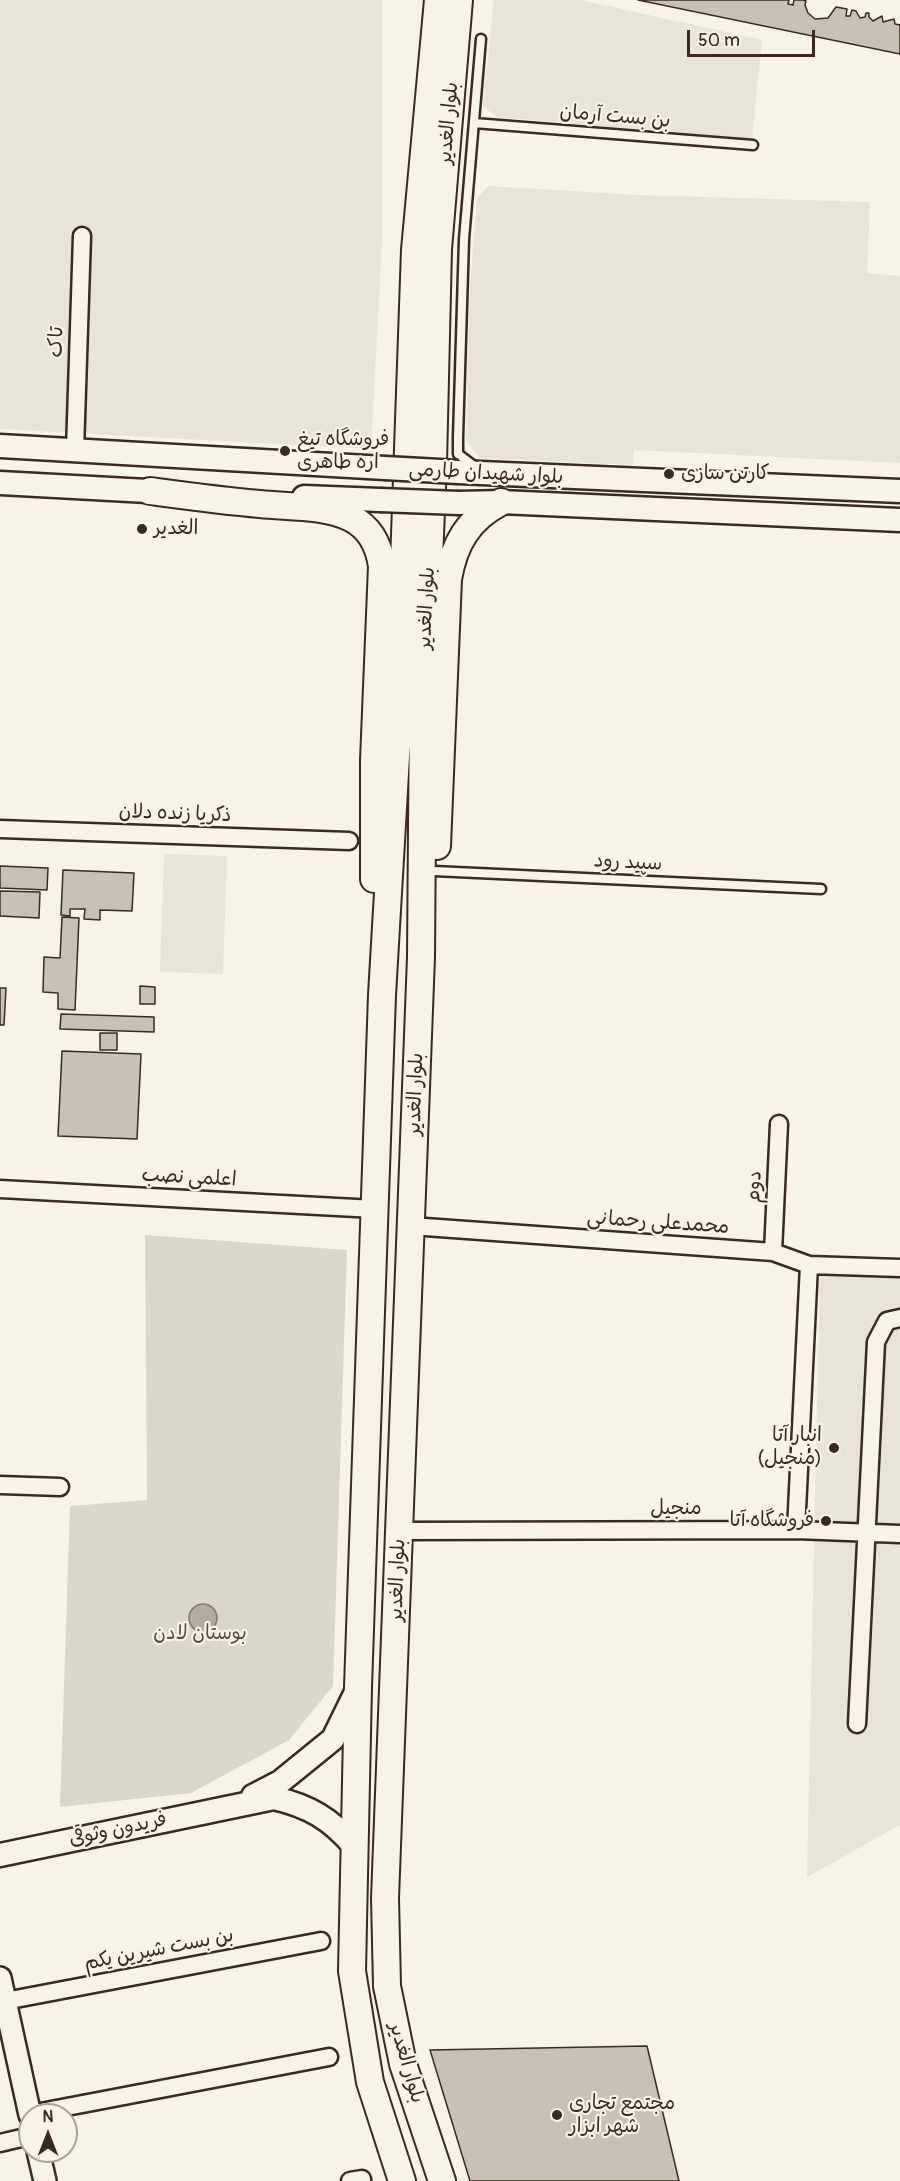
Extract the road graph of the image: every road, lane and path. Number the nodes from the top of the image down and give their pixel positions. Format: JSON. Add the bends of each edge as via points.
{"nodes":[{"id":1,"x":438,"y":0,"type":"edge"},
{"id":2,"x":459,"y":0,"type":"edge"},
{"id":3,"x":481,"y":39,"type":"dead end"},
{"id":4,"x":474,"y":123,"type":"junction"},
{"id":5,"x":753,"y":146,"type":"dead end"},
{"id":6,"x":81,"y":236,"type":"dead end"},
{"id":7,"x":0,"y":446,"type":"edge"},
{"id":8,"x":75,"y":450,"type":"junction"},
{"id":9,"x":491,"y":475,"type":"junction"},
{"id":10,"x":0,"y":483,"type":"edge"},
{"id":11,"x":150,"y":491,"type":"junction"},
{"id":12,"x":900,"y":491,"type":"edge"},
{"id":13,"x":501,"y":502,"type":"junction"},
{"id":14,"x":900,"y":520,"type":"edge"},
{"id":15,"x":0,"y":829,"type":"edge"},
{"id":16,"x":349,"y":841,"type":"dead end"},
{"id":17,"x":434,"y":871,"type":"junction"},
{"id":18,"x":821,"y":889,"type":"dead end"},
{"id":19,"x":421,"y":957,"type":"junction"},
{"id":20,"x":382,"y":995,"type":"junction"},
{"id":21,"x":779,"y":1124,"type":"dead end"},
{"id":22,"x":0,"y":1189,"type":"edge"},
{"id":23,"x":375,"y":1209,"type":"junction"},
{"id":24,"x":411,"y":1226,"type":"junction"},
{"id":25,"x":773,"y":1252,"type":"junction"},
{"id":26,"x":808,"y":1265,"type":"junction"},
{"id":27,"x":900,"y":1268,"type":"edge"},
{"id":28,"x":900,"y":1318,"type":"edge"},
{"id":29,"x":0,"y":1485,"type":"edge"},
{"id":30,"x":60,"y":1487,"type":"dead end"},
{"id":31,"x":796,"y":1530,"type":"junction"},
{"id":32,"x":399,"y":1531,"type":"junction"},
{"id":33,"x":867,"y":1532,"type":"junction"},
{"id":34,"x":900,"y":1534,"type":"edge"},
{"id":35,"x":358,"y":1687,"type":"junction"},
{"id":36,"x":857,"y":1724,"type":"dead end"},
{"id":37,"x":236,"y":1804,"type":"junction"},
{"id":38,"x":354,"y":1846,"type":"junction"},
{"id":39,"x":0,"y":1856,"type":"edge"},
{"id":40,"x":321,"y":1941,"type":"dead end"},
{"id":41,"x":0,"y":1978,"type":"edge"},
{"id":42,"x":5,"y":2001,"type":"junction"},
{"id":43,"x":329,"y":2057,"type":"dead end"},
{"id":44,"x":28,"y":2103,"type":"edge"},
{"id":45,"x":78,"y":2105,"type":"edge"},
{"id":46,"x":387,"y":2133,"type":"junction"},
{"id":47,"x":18,"y":2139,"type":"edge"},
{"id":48,"x":0,"y":2143,"type":"edge"},
{"id":49,"x":41,"y":2163,"type":"edge"},
{"id":50,"x":45,"y":2181,"type":"edge"},
{"id":51,"x":388,"y":2181,"type":"edge"},
{"id":52,"x":402,"y":2181,"type":"edge"},
{"id":53,"x":442,"y":2181,"type":"edge"}],
"edges":[{"from":1,"to":20,"type":"main road","name":"بلوار الغدیر","via":[[415,250],[399,705]]},
{"from":2,"to":19,"type":"main road","name":"بلوار الغدیر","via":[[438,249],[423,700]]},
{"from":3,"to":4,"type":"lane"},
{"from":4,"to":5,"type":"lane","name":"بن بست آرمان"},
{"from":4,"to":9,"type":"lane","via":[[464,239],[458,454]]},
{"from":6,"to":8,"type":"street","name":"تاک"},
{"from":7,"to":8,"type":"main road","name":"بلوار شهیدان طارمی"},
{"from":8,"to":9,"type":"main road","name":"بلوار شهیدان طارمی","bridge":true},
{"from":9,"to":12,"type":"main road","name":"بلوار شهیدان طارمی"},
{"from":10,"to":11,"type":"main road","name":"بلوار شهیدان طارمی"},
{"from":11,"to":13,"type":"main road","name":"بلوار شهیدان طارمی","bridge":true},
{"from":11,"to":20,"type":"main road","via":[[324,510],[352,518],[379,546],[382,566],[373,863]]},
{"from":13,"to":14,"type":"main road","name":"بلوار شهیدان طارمی"},
{"from":13,"to":17,"type":"main road","via":[[472,522],[452,555]]},
{"from":15,"to":16,"type":"street","name":"ذکریا زنده دلان"},
{"from":17,"to":18,"type":"lane","name":"سپید رود"},
{"from":17,"to":19,"type":"main road"},
{"from":19,"to":24,"type":"main road","name":"بلوار الغدیر"},
{"from":20,"to":23,"type":"main road","name":"بلوار الغدیر"},
{"from":21,"to":25,"type":"street","name":"دوم"},
{"from":22,"to":23,"type":"street","name":"اعلمی نصب"},
{"from":23,"to":35,"type":"main road","name":"بلوار الغدیر"},
{"from":24,"to":25,"type":"street","name":"محمدعلی رحمانی"},
{"from":24,"to":32,"type":"main road","name":"بلوار الغدیر"},
{"from":25,"to":26,"type":"street","name":"محمدعلی رحمانی"},
{"from":26,"to":27,"type":"street","name":"محمدعلی رحمانی"},
{"from":26,"to":31,"type":"street"},
{"from":28,"to":33,"type":"street","via":[[887,1321],[876,1342]]},
{"from":29,"to":30,"type":"street"},
{"from":31,"to":32,"type":"street","name":"منجیل"},
{"from":31,"to":33,"type":"street","name":"منجیل"},
{"from":32,"to":53,"type":"main road","name":"بلوار الغدیر","via":[[386,1898],[387,1986],[403,2064]]},
{"from":33,"to":34,"type":"street","name":"منجیل"},
{"from":33,"to":36,"type":"street"},
{"from":35,"to":37,"type":"main road","via":[[333,1739],[280,1782]]},
{"from":35,"to":38,"type":"main road","name":"بلوار الغدیر"},
{"from":37,"to":38,"type":"main road","via":[[274,1798],[300,1804],[325,1816]]},
{"from":37,"to":39,"type":"main road","name":"فریدون وثوقی"},
{"from":38,"to":46,"type":"main road","name":"بلوار الغدیر","via":[[352,1971],[370,2082]]},
{"from":40,"to":42,"type":"street","name":"بن بست شیرین یکم"},
{"from":41,"to":42,"type":"street"},
{"from":42,"to":44,"type":"street"},
{"from":43,"to":45,"type":"street"},
{"from":46,"to":51,"type":"main road"},
{"from":46,"to":52,"type":"main road","name":"بلوار الغدیر"},
{"from":47,"to":48,"type":"street"},
{"from":49,"to":50,"type":"street"}]}
